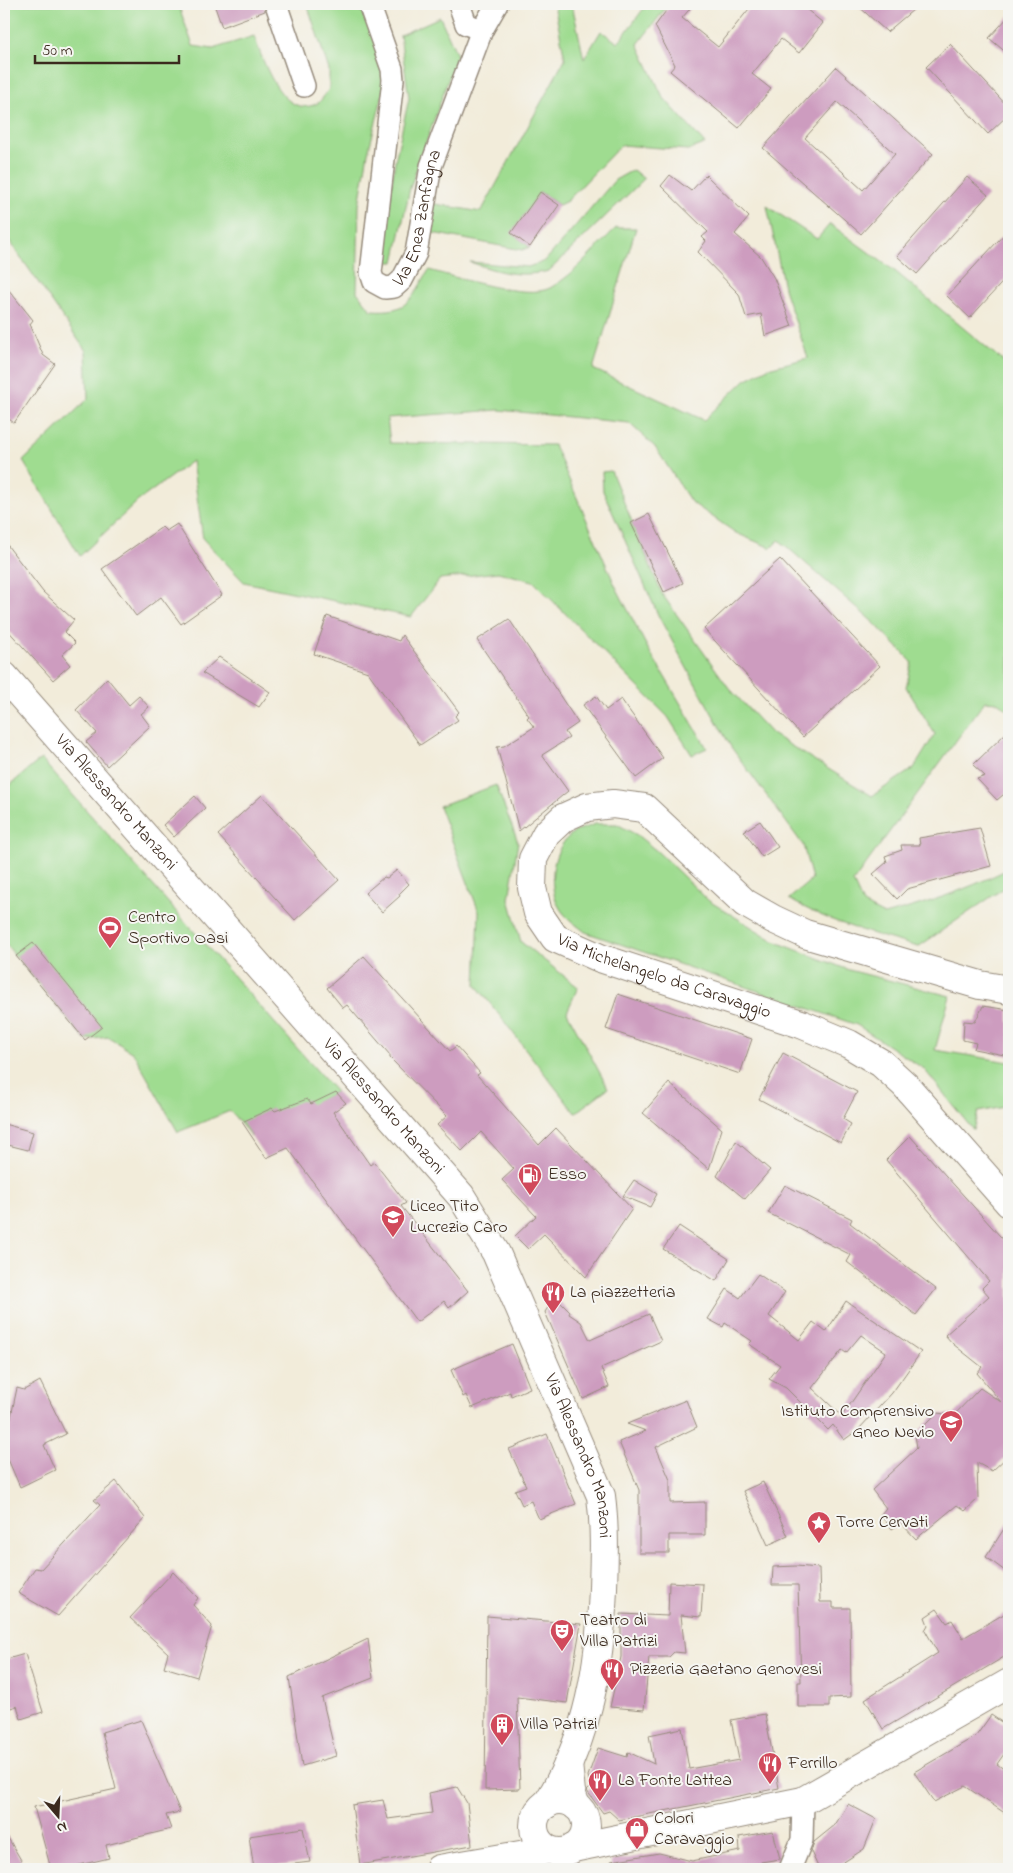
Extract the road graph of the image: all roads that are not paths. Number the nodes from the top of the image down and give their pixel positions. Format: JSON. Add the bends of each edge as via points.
{"nodes":[{"id":1,"x":276,"y":4,"type":"edge"},
{"id":2,"x":369,"y":4,"type":"edge"},
{"id":3,"x":459,"y":4,"type":"edge"},
{"id":4,"x":497,"y":4,"type":"edge"},
{"id":5,"x":482,"y":30,"type":"junction"},
{"id":6,"x":304,"y":86,"type":"dead end"},
{"id":7,"x":4,"y":676,"type":"edge"},
{"id":8,"x":1009,"y":990,"type":"edge"},
{"id":9,"x":1009,"y":1203,"type":"edge"},
{"id":10,"x":1009,"y":1683,"type":"edge"},
{"id":11,"x":568,"y":1764,"type":"junction"},
{"id":12,"x":803,"y":1801,"type":"junction"},
{"id":13,"x":547,"y":1804,"type":"junction"},
{"id":14,"x":581,"y":1815,"type":"junction"},
{"id":15,"x":618,"y":1839,"type":"junction"},
{"id":16,"x":552,"y":1844,"type":"junction"},
{"id":17,"x":439,"y":1869,"type":"edge"},
{"id":18,"x":790,"y":1869,"type":"edge"}],
"edges":[{"from":1,"to":6,"type":"street"},
{"from":2,"to":5,"type":"street","name":"Via Enea Zanfagna","via":[[393,80],[371,273],[380,288],[394,287],[402,280],[416,253],[431,166]]},
{"from":3,"to":5,"type":"street","via":[[466,24]]},
{"from":4,"to":5,"type":"street","name":"Via Enea Zanfagna"},
{"from":7,"to":11,"type":"main road","name":"Via Alessandro Manzoni","via":[[460,1196],[496,1253],[601,1496],[605,1527],[601,1640],[592,1695]]},
{"from":8,"to":9,"type":"main road","name":"Via Michelangelo da Caravaggio","via":[[980,985],[804,934],[745,903],[644,808],[613,804],[587,807],[563,818],[546,834],[534,859],[532,888],[538,912],[555,938],[600,958],[801,1024],[849,1044],[881,1063],[905,1085]]},
{"from":10,"to":12,"type":"main road"},
{"from":11,"to":13,"type":"main road","name":"Via Alessandro Manzoni"},
{"from":11,"to":14,"type":"main road","name":"Via Alessandro Manzoni","via":[[571,1792]]},
{"from":12,"to":15,"type":"main road"},
{"from":12,"to":18,"type":"street","via":[[802,1840]]},
{"from":13,"to":14,"type":"main road","via":[[564,1800]]},
{"from":13,"to":16,"type":"main road","via":[[534,1821]]},
{"from":14,"to":15,"type":"main road","via":[[596,1830]]},
{"from":14,"to":16,"type":"main road","via":[[582,1840]]},
{"from":15,"to":16,"type":"main road"},
{"from":16,"to":17,"type":"main road","via":[[497,1860]]}]}
